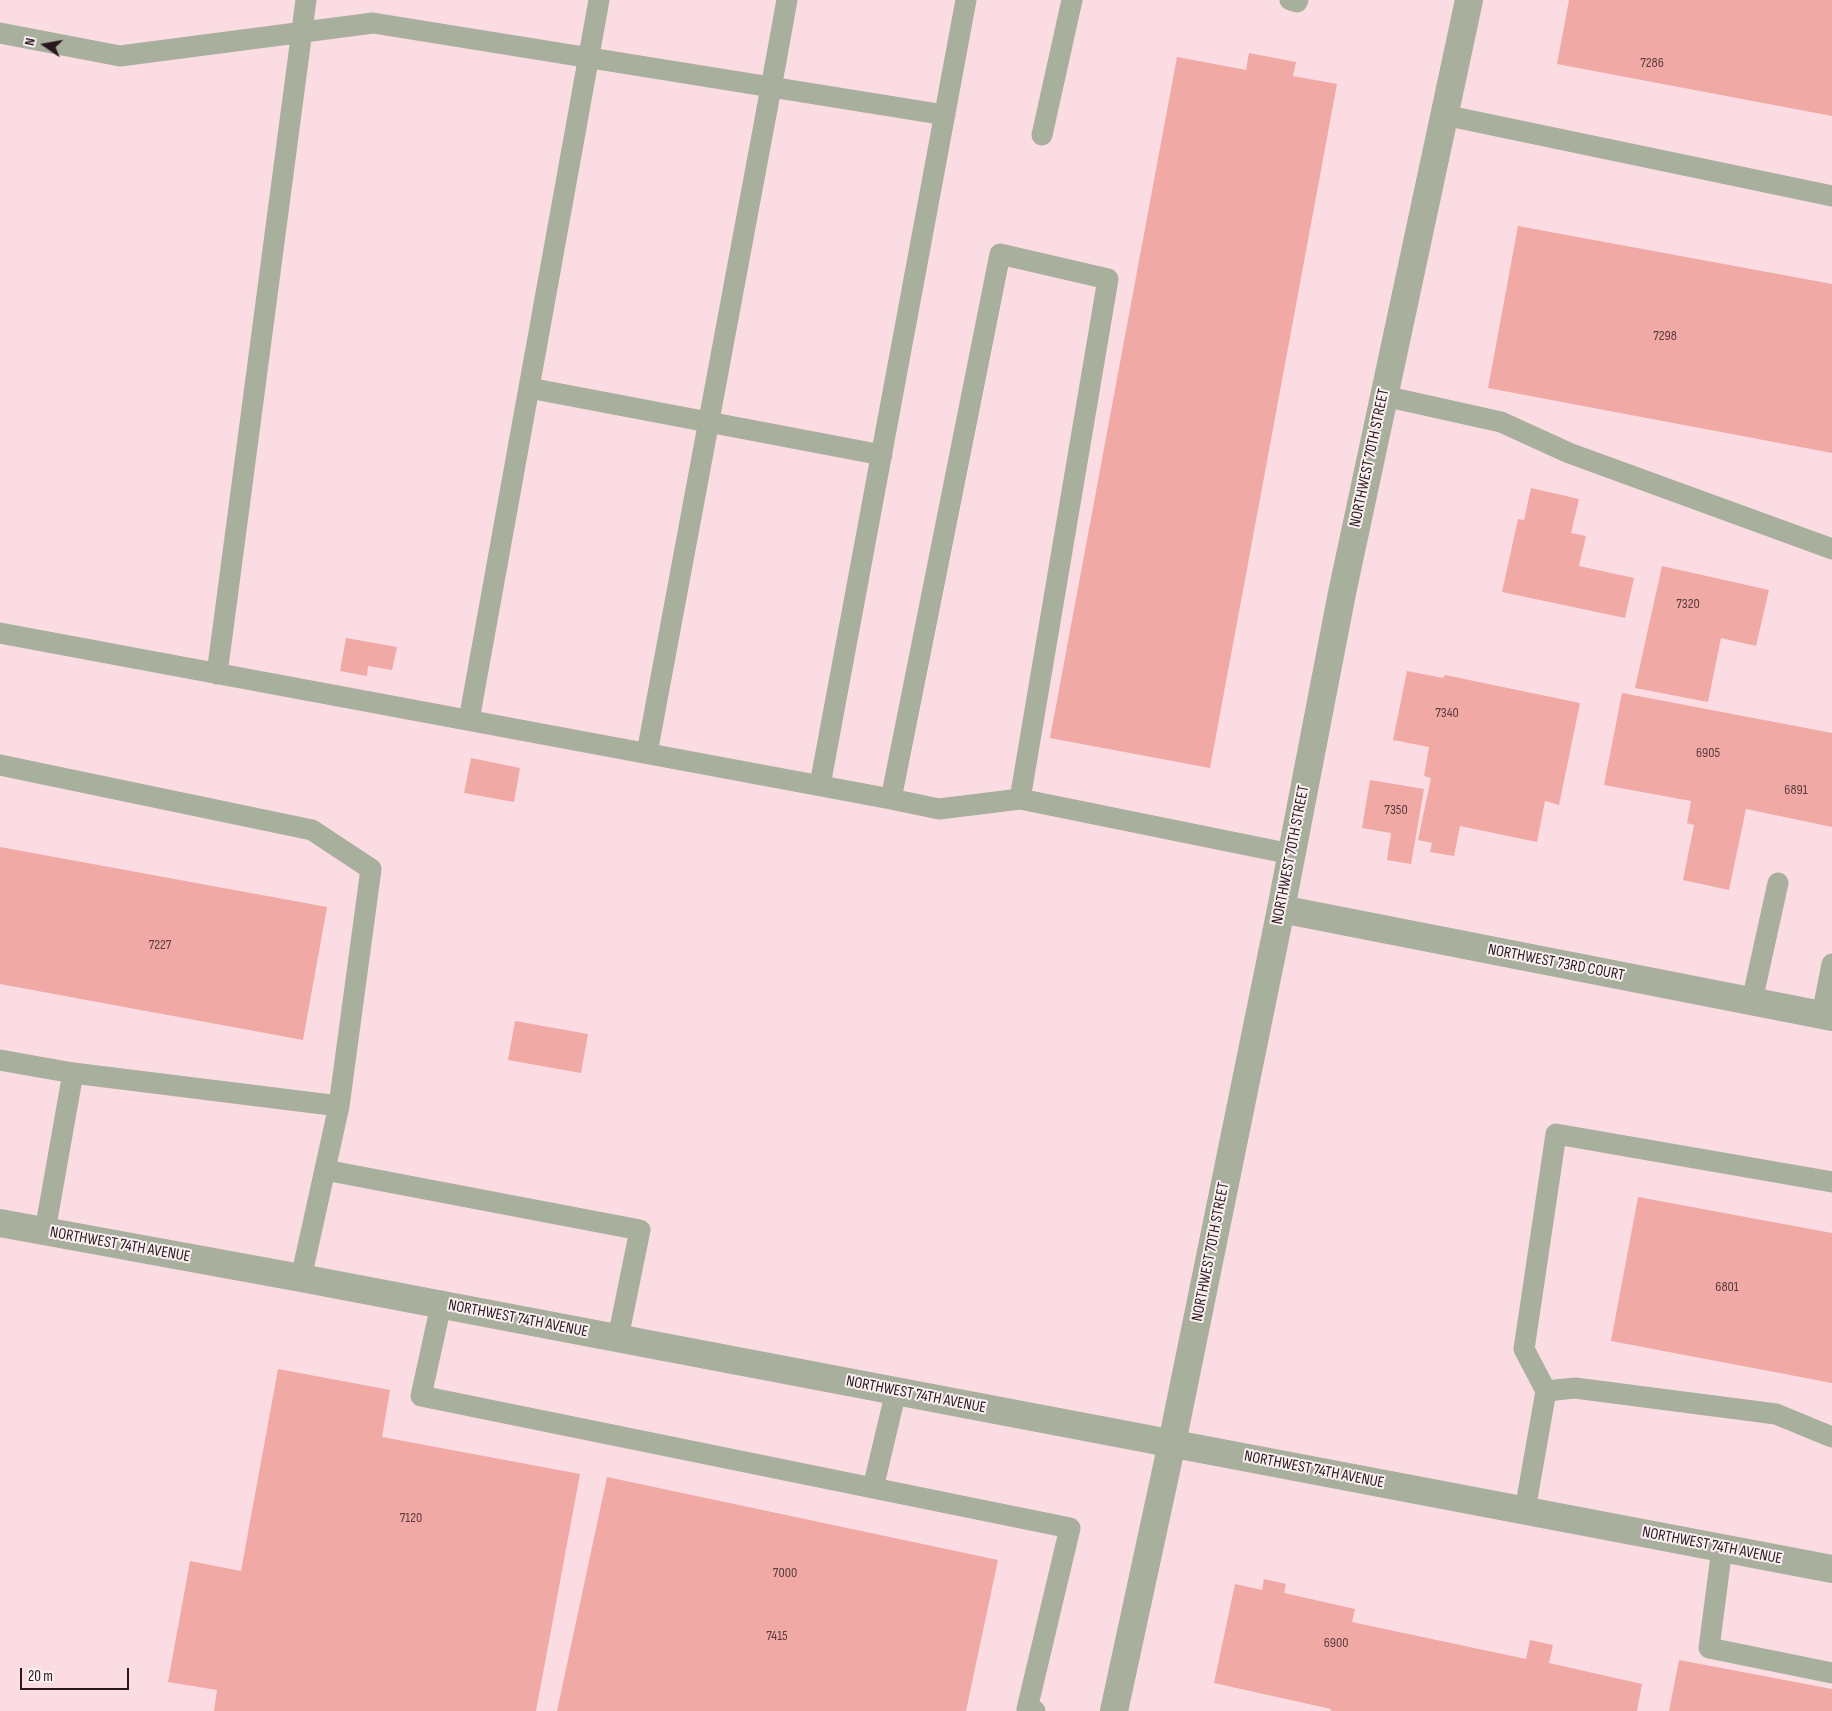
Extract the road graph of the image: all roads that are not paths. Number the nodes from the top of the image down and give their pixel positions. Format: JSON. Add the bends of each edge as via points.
{"nodes":[{"id":1,"x":306,"y":0,"type":"edge"},
{"id":2,"x":600,"y":0,"type":"edge"},
{"id":3,"x":787,"y":0,"type":"edge"},
{"id":4,"x":966,"y":0,"type":"edge"},
{"id":5,"x":1072,"y":0,"type":"edge"},
{"id":6,"x":1290,"y":0,"type":"edge"},
{"id":7,"x":1298,"y":0,"type":"edge"},
{"id":8,"x":1468,"y":0,"type":"edge"},
{"id":9,"x":301,"y":32,"type":"junction"},
{"id":10,"x":0,"y":33,"type":"edge"},
{"id":11,"x":589,"y":57,"type":"junction"},
{"id":12,"x":945,"y":115,"type":"junction"},
{"id":13,"x":1444,"y":115,"type":"junction"},
{"id":14,"x":1042,"y":135,"type":"dead end"},
{"id":15,"x":1832,"y":196,"type":"edge"},
{"id":16,"x":530,"y":388,"type":"junction"},
{"id":17,"x":1384,"y":396,"type":"junction"},
{"id":18,"x":708,"y":422,"type":"junction"},
{"id":19,"x":882,"y":455,"type":"junction"},
{"id":20,"x":1832,"y":549,"type":"edge"},
{"id":21,"x":0,"y":633,"type":"edge"},
{"id":22,"x":217,"y":674,"type":"junction"},
{"id":23,"x":469,"y":720,"type":"junction"},
{"id":24,"x":646,"y":753,"type":"junction"},
{"id":25,"x":0,"y":765,"type":"edge"},
{"id":26,"x":820,"y":785,"type":"junction"},
{"id":27,"x":891,"y":798,"type":"junction"},
{"id":28,"x":1020,"y":798,"type":"junction"},
{"id":29,"x":1291,"y":854,"type":"junction"},
{"id":30,"x":1778,"y":883,"type":"dead end"},
{"id":31,"x":1281,"y":909,"type":"junction"},
{"id":32,"x":1832,"y":964,"type":"edge"},
{"id":33,"x":1752,"y":1001,"type":"junction"},
{"id":34,"x":1827,"y":1016,"type":"edge"},
{"id":35,"x":0,"y":1060,"type":"edge"},
{"id":36,"x":73,"y":1073,"type":"junction"},
{"id":37,"x":339,"y":1106,"type":"junction"},
{"id":38,"x":325,"y":1170,"type":"junction"},
{"id":39,"x":1832,"y":1182,"type":"edge"},
{"id":40,"x":0,"y":1223,"type":"edge"},
{"id":41,"x":45,"y":1231,"type":"junction"},
{"id":42,"x":301,"y":1278,"type":"junction"},
{"id":43,"x":441,"y":1305,"type":"junction"},
{"id":44,"x":618,"y":1338,"type":"junction"},
{"id":45,"x":896,"y":1391,"type":"junction"},
{"id":46,"x":1546,"y":1391,"type":"junction"},
{"id":47,"x":1832,"y":1437,"type":"edge"},
{"id":48,"x":1172,"y":1443,"type":"junction"},
{"id":49,"x":873,"y":1488,"type":"junction"},
{"id":50,"x":1525,"y":1510,"type":"junction"},
{"id":51,"x":1722,"y":1548,"type":"junction"},
{"id":52,"x":1832,"y":1569,"type":"edge"},
{"id":53,"x":1832,"y":1673,"type":"edge"},
{"id":54,"x":1029,"y":1710,"type":"edge"},
{"id":55,"x":1114,"y":1711,"type":"edge"}],
"edges":[{"from":1,"to":9,"type":"lane"},
{"from":2,"to":11,"type":"lane"},
{"from":3,"to":18,"type":"lane","bridge":true},
{"from":4,"to":12,"type":"lane"},
{"from":5,"to":14,"type":"lane"},
{"from":6,"to":7,"type":"lane"},
{"from":8,"to":13,"type":"street","name":"NORTHWEST 70TH STREET"},
{"from":9,"to":10,"type":"lane","via":[[120,56]]},
{"from":9,"to":11,"type":"lane","via":[[374,23]]},
{"from":9,"to":22,"type":"lane"},
{"from":11,"to":12,"type":"lane"},
{"from":11,"to":16,"type":"lane"},
{"from":12,"to":19,"type":"lane"},
{"from":13,"to":15,"type":"lane"},
{"from":13,"to":17,"type":"street","name":"NORTHWEST 70TH STREET"},
{"from":16,"to":18,"type":"lane"},
{"from":16,"to":23,"type":"lane"},
{"from":17,"to":20,"type":"lane","via":[[1501,422],[1569,453]]},
{"from":17,"to":29,"type":"street","name":"NORTHWEST 70TH STREET"},
{"from":18,"to":19,"type":"lane"},
{"from":18,"to":24,"type":"lane"},
{"from":19,"to":26,"type":"lane"},
{"from":21,"to":22,"type":"lane"},
{"from":22,"to":23,"type":"lane"},
{"from":23,"to":24,"type":"lane"},
{"from":24,"to":26,"type":"lane"},
{"from":25,"to":37,"type":"lane","via":[[312,830],[371,869]]},
{"from":26,"to":27,"type":"lane"},
{"from":27,"to":28,"type":"lane","via":[[939,809]]},
{"from":27,"to":28,"type":"lane","via":[[1000,254],[1108,279]]},
{"from":28,"to":29,"type":"lane"},
{"from":29,"to":31,"type":"street","name":"NORTHWEST 70TH STREET"},
{"from":30,"to":33,"type":"lane"},
{"from":31,"to":33,"type":"street","name":"NORTHWEST 73RD COURT"},
{"from":31,"to":48,"type":"street","name":"NORTHWEST 70TH STREET"},
{"from":32,"to":34,"type":"lane"},
{"from":33,"to":34,"type":"street","name":"NORTHWEST 73RD COURT"},
{"from":35,"to":36,"type":"lane"},
{"from":36,"to":37,"type":"lane"},
{"from":36,"to":41,"type":"lane"},
{"from":37,"to":38,"type":"lane"},
{"from":38,"to":42,"type":"lane"},
{"from":38,"to":44,"type":"lane","via":[[640,1230]]},
{"from":39,"to":46,"type":"lane","via":[[1556,1134],[1524,1349]]},
{"from":40,"to":41,"type":"street","name":"NORTHWEST 74TH AVENUE"},
{"from":41,"to":42,"type":"street","name":"NORTHWEST 74TH AVENUE"},
{"from":42,"to":43,"type":"street","name":"NORTHWEST 74TH AVENUE"},
{"from":43,"to":44,"type":"street","name":"NORTHWEST 74TH AVENUE"},
{"from":43,"to":49,"type":"lane","via":[[421,1396]]},
{"from":44,"to":45,"type":"street","name":"NORTHWEST 74TH AVENUE"},
{"from":45,"to":48,"type":"street","name":"NORTHWEST 74TH AVENUE"},
{"from":45,"to":49,"type":"lane"},
{"from":46,"to":47,"type":"lane","via":[[1575,1388],[1776,1414]]},
{"from":46,"to":50,"type":"lane"},
{"from":48,"to":50,"type":"street","name":"NORTHWEST 74TH AVENUE"},
{"from":48,"to":55,"type":"street","name":"NORTHWEST 70TH STREET"},
{"from":49,"to":54,"type":"lane","via":[[1070,1528]]},
{"from":50,"to":51,"type":"street","name":"NORTHWEST 74TH AVENUE"},
{"from":51,"to":52,"type":"street","name":"NORTHWEST 74TH AVENUE"},
{"from":51,"to":53,"type":"lane","via":[[1709,1648]]}]}
